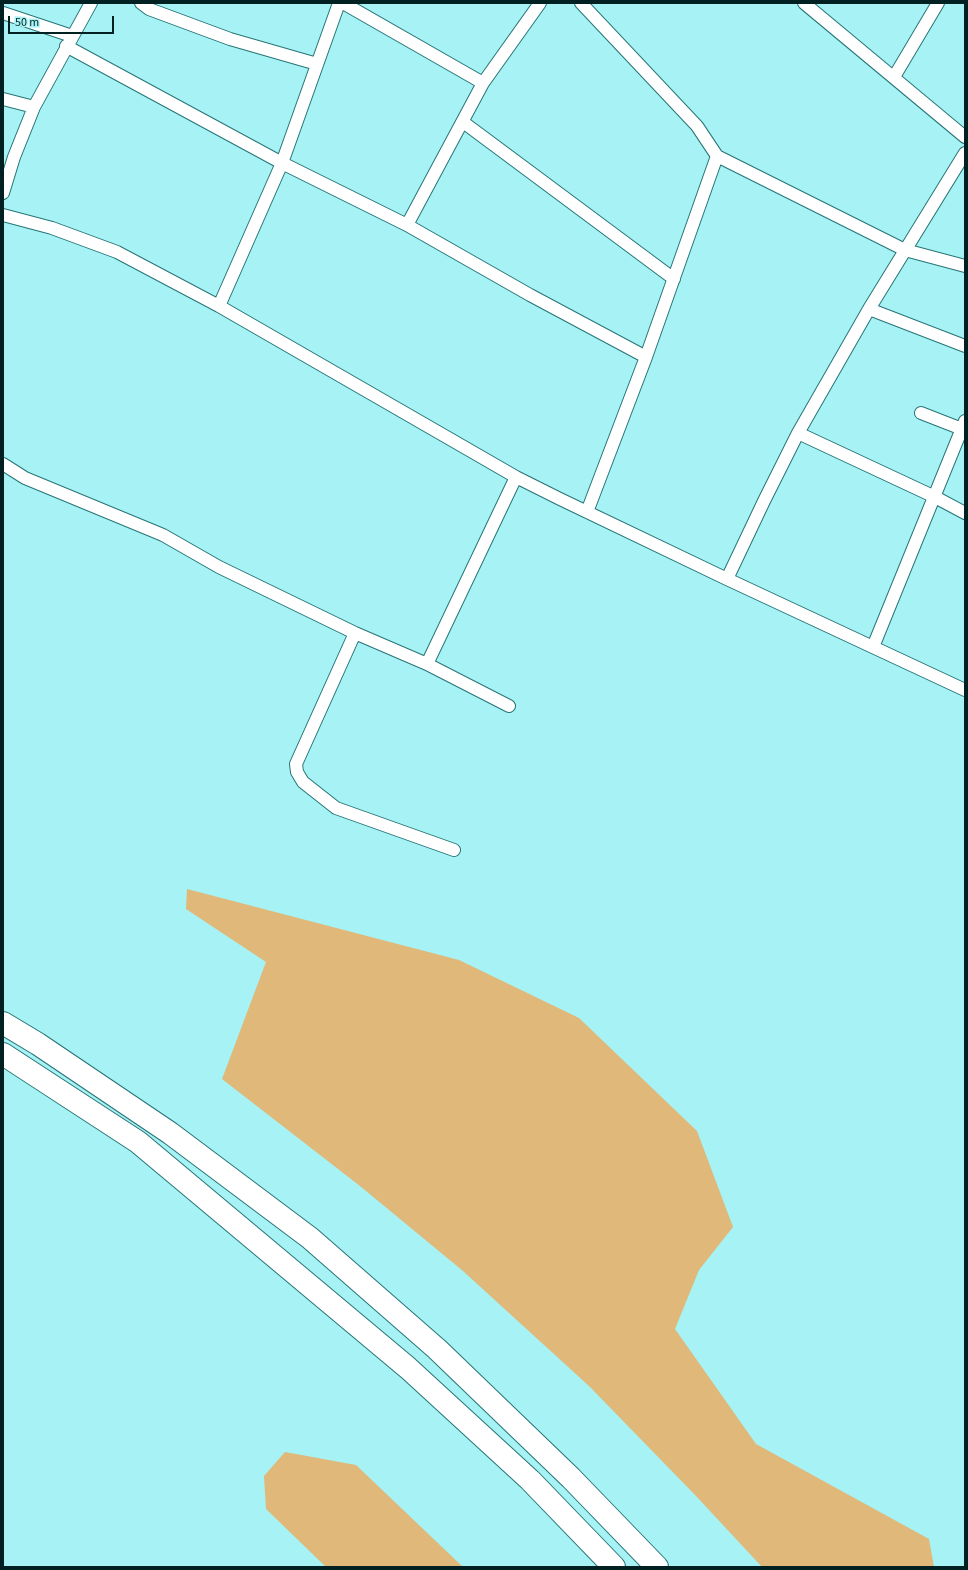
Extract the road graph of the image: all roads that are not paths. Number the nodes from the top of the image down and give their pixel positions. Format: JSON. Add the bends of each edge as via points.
{"nodes":[{"id":1,"x":91,"y":3,"type":"edge"},
{"id":2,"x":141,"y":3,"type":"edge"},
{"id":3,"x":339,"y":3,"type":"edge"},
{"id":4,"x":343,"y":3,"type":"edge"},
{"id":5,"x":540,"y":3,"type":"edge"},
{"id":6,"x":581,"y":3,"type":"edge"},
{"id":7,"x":804,"y":3,"type":"edge"},
{"id":8,"x":938,"y":3,"type":"edge"},
{"id":9,"x":3,"y":13,"type":"edge"},
{"id":10,"x":69,"y":41,"type":"junction"},
{"id":11,"x":317,"y":64,"type":"junction"},
{"id":12,"x":894,"y":77,"type":"junction"},
{"id":13,"x":483,"y":83,"type":"junction"},
{"id":14,"x":3,"y":98,"type":"edge"},
{"id":15,"x":34,"y":107,"type":"junction"},
{"id":16,"x":463,"y":122,"type":"junction"},
{"id":17,"x":965,"y":138,"type":"edge"},
{"id":18,"x":965,"y":153,"type":"edge"},
{"id":19,"x":717,"y":156,"type":"junction"},
{"id":20,"x":282,"y":163,"type":"junction"},
{"id":21,"x":3,"y":193,"type":"edge"},
{"id":22,"x":3,"y":215,"type":"edge"},
{"id":23,"x":407,"y":225,"type":"junction"},
{"id":24,"x":905,"y":250,"type":"junction"},
{"id":25,"x":965,"y":266,"type":"edge"},
{"id":26,"x":674,"y":279,"type":"junction"},
{"id":27,"x":219,"y":306,"type":"junction"},
{"id":28,"x":869,"y":309,"type":"junction"},
{"id":29,"x":965,"y":346,"type":"edge"},
{"id":30,"x":646,"y":358,"type":"junction"},
{"id":31,"x":921,"y":413,"type":"dead end"},
{"id":32,"x":964,"y":425,"type":"edge"},
{"id":33,"x":798,"y":434,"type":"junction"},
{"id":34,"x":3,"y":464,"type":"edge"},
{"id":35,"x":516,"y":477,"type":"junction"},
{"id":36,"x":935,"y":497,"type":"junction"},
{"id":37,"x":587,"y":512,"type":"junction"},
{"id":38,"x":965,"y":513,"type":"edge"},
{"id":39,"x":727,"y":579,"type":"junction"},
{"id":40,"x":356,"y":633,"type":"junction"},
{"id":41,"x":873,"y":647,"type":"junction"},
{"id":42,"x":427,"y":664,"type":"junction"},
{"id":43,"x":965,"y":690,"type":"edge"},
{"id":44,"x":509,"y":706,"type":"dead end"},
{"id":45,"x":454,"y":850,"type":"dead end"},
{"id":46,"x":3,"y":1024,"type":"edge"},
{"id":47,"x":3,"y":1054,"type":"edge"},
{"id":48,"x":614,"y":1567,"type":"edge"},
{"id":49,"x":657,"y":1567,"type":"edge"}],
"edges":[{"from":1,"to":10,"type":"street"},
{"from":2,"to":11,"type":"street","via":[[149,9],[230,39]]},
{"from":3,"to":11,"type":"street"},
{"from":4,"to":13,"type":"street"},
{"from":5,"to":13,"type":"street"},
{"from":6,"to":19,"type":"street","via":[[697,126]]},
{"from":7,"to":12,"type":"street"},
{"from":8,"to":12,"type":"street"},
{"from":9,"to":10,"type":"street"},
{"from":10,"to":15,"type":"street"},
{"from":10,"to":20,"type":"street"},
{"from":11,"to":20,"type":"street"},
{"from":12,"to":17,"type":"street"},
{"from":13,"to":16,"type":"street"},
{"from":14,"to":15,"type":"street"},
{"from":15,"to":21,"type":"street"},
{"from":16,"to":23,"type":"street"},
{"from":16,"to":26,"type":"street"},
{"from":18,"to":24,"type":"street"},
{"from":19,"to":24,"type":"street"},
{"from":19,"to":26,"type":"street"},
{"from":20,"to":23,"type":"street"},
{"from":20,"to":27,"type":"street"},
{"from":22,"to":27,"type":"street","via":[[52,228],[117,252]]},
{"from":23,"to":30,"type":"street"},
{"from":24,"to":25,"type":"street"},
{"from":24,"to":28,"type":"street"},
{"from":26,"to":30,"type":"street"},
{"from":27,"to":35,"type":"street"},
{"from":28,"to":29,"type":"street"},
{"from":28,"to":33,"type":"street"},
{"from":30,"to":37,"type":"street"},
{"from":31,"to":32,"type":"street"},
{"from":32,"to":36,"type":"street"},
{"from":33,"to":36,"type":"street"},
{"from":33,"to":39,"type":"street"},
{"from":34,"to":40,"type":"street","via":[[25,478],[163,535],[219,567]]},
{"from":35,"to":37,"type":"street"},
{"from":35,"to":42,"type":"street"},
{"from":36,"to":38,"type":"street"},
{"from":36,"to":41,"type":"street"},
{"from":37,"to":39,"type":"street"},
{"from":39,"to":41,"type":"street"},
{"from":40,"to":42,"type":"street"},
{"from":40,"to":45,"type":"street","via":[[296,764],[297,772],[303,782],[336,808]]},
{"from":41,"to":43,"type":"street"},
{"from":42,"to":44,"type":"street"},
{"from":46,"to":49,"type":"highway","via":[[38,1044],[170,1133],[310,1238],[437,1349],[571,1478]]},
{"from":47,"to":48,"type":"highway","via":[[138,1142],[408,1368],[530,1480]]}]}
